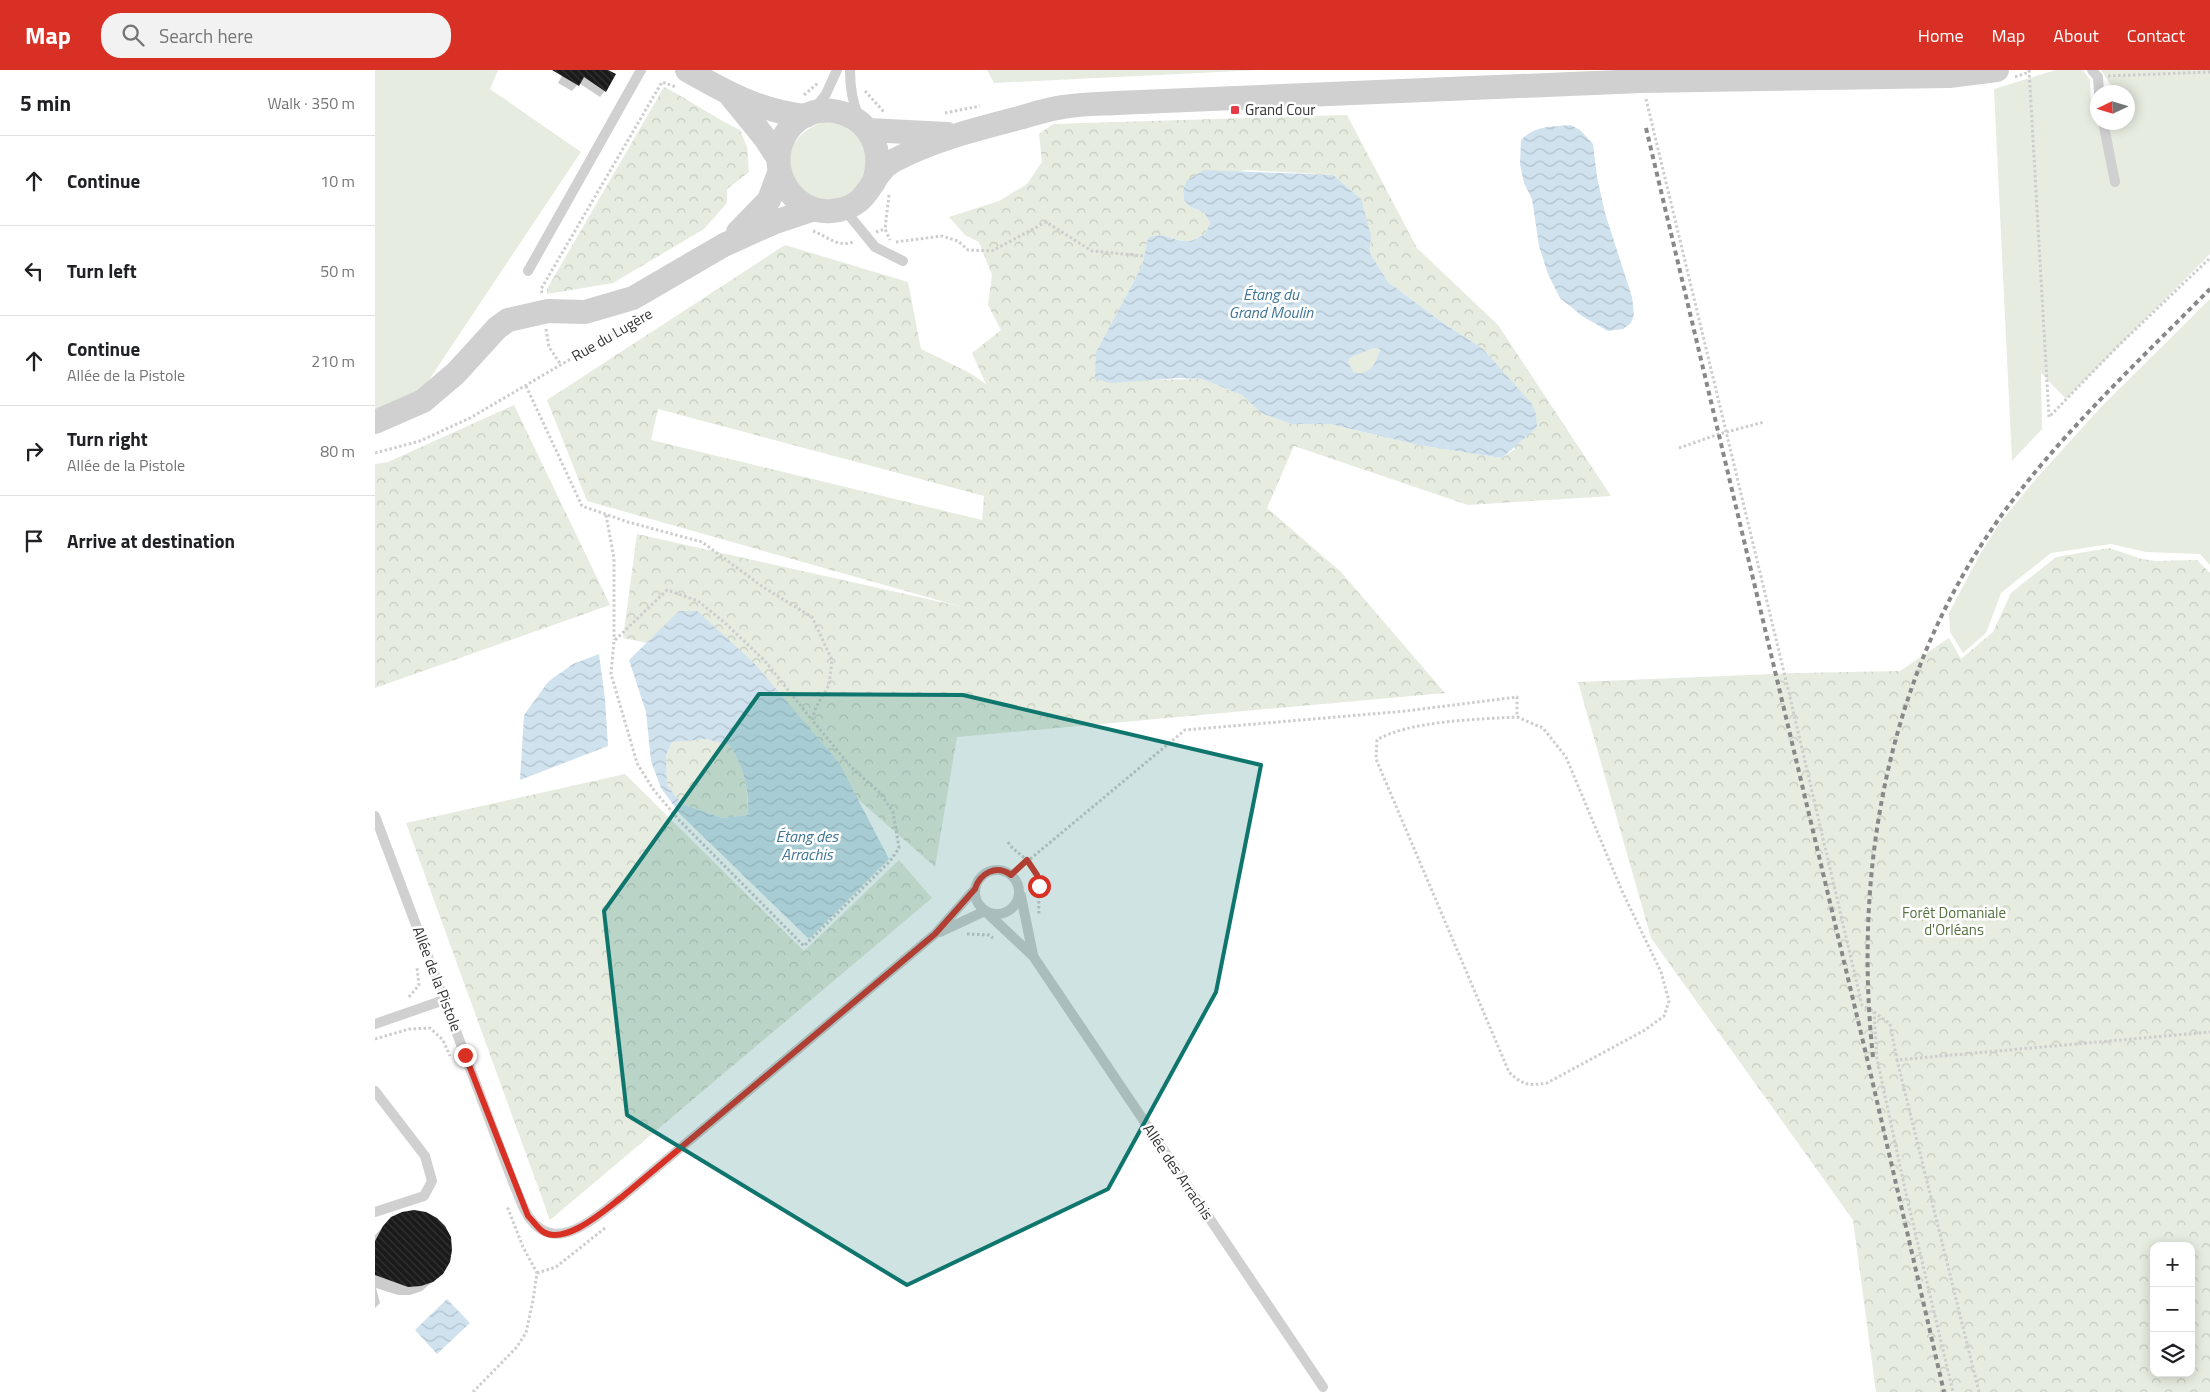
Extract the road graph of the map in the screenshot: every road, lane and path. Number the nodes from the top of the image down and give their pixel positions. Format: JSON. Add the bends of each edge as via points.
{"nodes":[{"id":1,"x":641,"y":70,"type":"edge"},
{"id":2,"x":837,"y":70,"type":"edge"},
{"id":3,"x":850,"y":70,"type":"edge"},
{"id":4,"x":1997,"y":70,"type":"edge"},
{"id":5,"x":2029,"y":70,"type":"edge"},
{"id":6,"x":2210,"y":72,"type":"edge"},
{"id":7,"x":2095,"y":73,"type":"edge"},
{"id":8,"x":1886,"y":74,"type":"edge"},
{"id":9,"x":825,"y":79,"type":"dead end"},
{"id":10,"x":685,"y":80,"type":"edge"},
{"id":11,"x":1641,"y":81,"type":"junction"},
{"id":12,"x":729,"y":94,"type":"junction"},
{"id":13,"x":806,"y":108,"type":"junction"},
{"id":14,"x":866,"y":127,"type":"junction"},
{"id":15,"x":2105,"y":130,"type":"edge"},
{"id":16,"x":959,"y":134,"type":"junction"},
{"id":17,"x":779,"y":165,"type":"junction"},
{"id":18,"x":2115,"y":182,"type":"dead end"},
{"id":19,"x":882,"y":187,"type":"junction"},
{"id":20,"x":844,"y":209,"type":"junction"},
{"id":21,"x":810,"y":220,"type":"junction"},
{"id":22,"x":724,"y":245,"type":"junction"},
{"id":23,"x":846,"y":245,"type":"dead end"},
{"id":24,"x":1144,"y":256,"type":"dead end"},
{"id":25,"x":2210,"y":258,"type":"edge"},
{"id":26,"x":903,"y":261,"type":"dead end"},
{"id":27,"x":528,"y":271,"type":"dead end"},
{"id":28,"x":543,"y":299,"type":"dead end"},
{"id":29,"x":645,"y":316,"type":"dead end"},
{"id":30,"x":545,"y":324,"type":"dead end"},
{"id":31,"x":561,"y":365,"type":"junction"},
{"id":32,"x":526,"y":386,"type":"junction"},
{"id":33,"x":375,"y":422,"type":"edge"},
{"id":34,"x":1765,"y":422,"type":"dead end"},
{"id":35,"x":1727,"y":432,"type":"junction"},
{"id":36,"x":1679,"y":448,"type":"dead end"},
{"id":37,"x":375,"y":453,"type":"edge"},
{"id":38,"x":606,"y":514,"type":"junction"},
{"id":39,"x":614,"y":641,"type":"junction"},
{"id":40,"x":1517,"y":717,"type":"junction"},
{"id":41,"x":812,"y":720,"type":"junction"},
{"id":42,"x":375,"y":816,"type":"edge"},
{"id":43,"x":1008,"y":842,"type":"dead end"},
{"id":44,"x":1027,"y":860,"type":"junction"},
{"id":45,"x":1011,"y":875,"type":"junction"},
{"id":46,"x":975,"y":889,"type":"junction"},
{"id":47,"x":1020,"y":891,"type":"junction"},
{"id":48,"x":985,"y":911,"type":"junction"},
{"id":49,"x":1026,"y":928,"type":"junction"},
{"id":50,"x":935,"y":934,"type":"junction"},
{"id":51,"x":962,"y":934,"type":"dead end"},
{"id":52,"x":1015,"y":938,"type":"junction"},
{"id":53,"x":1033,"y":956,"type":"junction"},
{"id":54,"x":417,"y":966,"type":"dead end"},
{"id":55,"x":406,"y":999,"type":"dead end"},
{"id":56,"x":444,"y":1000,"type":"junction"},
{"id":57,"x":1874,"y":1012,"type":"junction"},
{"id":58,"x":375,"y":1024,"type":"edge"},
{"id":59,"x":2210,"y":1032,"type":"edge"},
{"id":60,"x":375,"y":1039,"type":"edge"},
{"id":61,"x":451,"y":1058,"type":"dead end"},
{"id":62,"x":1897,"y":1060,"type":"junction"},
{"id":63,"x":375,"y":1091,"type":"edge"},
{"id":64,"x":505,"y":1202,"type":"dead end"},
{"id":65,"x":375,"y":1212,"type":"edge"},
{"id":66,"x":608,"y":1226,"type":"dead end"},
{"id":67,"x":537,"y":1273,"type":"junction"},
{"id":68,"x":1323,"y":1387,"type":"dead end"},
{"id":69,"x":473,"y":1392,"type":"edge"},
{"id":70,"x":1953,"y":1392,"type":"edge"},
{"id":71,"x":1979,"y":1392,"type":"edge"}],
"edges":[{"from":1,"to":27,"type":"lane"},
{"from":2,"to":13,"type":"lane","via":[[826,94]]},
{"from":3,"to":14,"type":"lane","via":[[855,107]]},
{"from":4,"to":8,"type":"street","via":[[1949,76]]},
{"from":5,"to":25,"type":"path","via":[[2049,417]]},
{"from":6,"to":7,"type":"path"},
{"from":8,"to":11,"type":"street"},
{"from":9,"to":13,"type":"path","via":[[815,84]]},
{"from":10,"to":12,"type":"street"},
{"from":10,"to":28,"type":"path","via":[[662,82],[541,289]]},
{"from":11,"to":16,"type":"street","via":[[1098,104],[1063,107]]},
{"from":11,"to":35,"type":"path"},
{"from":12,"to":13,"type":"street","via":[[780,112]]},
{"from":12,"to":17,"type":"street","via":[[765,138]]},
{"from":13,"to":14,"type":"street","via":[[838,111]]},
{"from":13,"to":17,"type":"street","via":[[787,131],[781,144]]},
{"from":14,"to":16,"type":"street"},
{"from":14,"to":19,"type":"street","via":[[875,142]]},
{"from":15,"to":18,"type":"lane"},
{"from":16,"to":19,"type":"street","via":[[891,162]]},
{"from":17,"to":21,"type":"street","via":[[786,189]]},
{"from":17,"to":22,"type":"street","name":"Rue du Lugère","via":[[769,200]]},
{"from":19,"to":20,"type":"street"},
{"from":19,"to":24,"type":"path","via":[[885,229],[890,240],[897,242],[942,236],[958,241],[968,250],[993,251],[1046,222],[1093,251]]},
{"from":20,"to":21,"type":"street","via":[[829,211]]},
{"from":20,"to":26,"type":"lane","via":[[875,247]]},
{"from":21,"to":22,"type":"street","name":"Rue du Lugère","via":[[775,222]]},
{"from":21,"to":23,"type":"path"},
{"from":22,"to":33,"type":"street","name":"Rue du Lugère","via":[[633,298],[611,306],[585,312],[548,311],[509,320],[497,328],[456,373],[423,400]]},
{"from":29,"to":31,"type":"path","name":"Rue du Lugère"},
{"from":30,"to":31,"type":"path","via":[[549,347]]},
{"from":31,"to":32,"type":"path","name":"Rue du Lugère"},
{"from":32,"to":37,"type":"path","name":"Rue du Lugère","via":[[471,418],[421,441]]},
{"from":32,"to":38,"type":"path","via":[[582,506]]},
{"from":34,"to":35,"type":"path"},
{"from":35,"to":36,"type":"path"},
{"from":35,"to":57,"type":"path","via":[[1862,1005]]},
{"from":38,"to":39,"type":"path","via":[[614,558]]},
{"from":38,"to":41,"type":"path","via":[[702,542],[763,587],[812,617],[832,660],[829,685]]},
{"from":39,"to":41,"type":"path","via":[[667,590],[698,601],[765,662]]},
{"from":39,"to":41,"type":"path","via":[[611,674],[637,764],[679,820],[805,946],[890,862],[899,848],[893,812],[881,793],[852,768]]},
{"from":40,"to":40,"type":"path","via":[[1389,732],[1377,740],[1376,759],[1509,1072],[1519,1082],[1531,1086],[1547,1082],[1645,1030],[1664,1016],[1669,1001],[1661,972],[1622,890],[1566,757],[1543,728]]},
{"from":40,"to":44,"type":"path","via":[[1517,697],[1406,711],[1185,730]]},
{"from":42,"to":56,"type":"lane","name":"Allée de la Pistole"},
{"from":43,"to":44,"type":"path"},
{"from":44,"to":45,"type":"path"},
{"from":44,"to":49,"type":"path","via":[[1037,875],[1041,896],[1040,922]]},
{"from":45,"to":46,"type":"lane","via":[[1000,870],[987,872]]},
{"from":45,"to":47,"type":"lane"},
{"from":46,"to":48,"type":"lane","via":[[977,901]]},
{"from":46,"to":50,"type":"lane"},
{"from":47,"to":48,"type":"lane","via":[[1011,910],[998,915]]},
{"from":47,"to":49,"type":"lane"},
{"from":48,"to":50,"type":"lane"},
{"from":48,"to":52,"type":"lane"},
{"from":49,"to":53,"type":"lane"},
{"from":50,"to":56,"type":"lane","name":"Allée de la Pistole","via":[[622,1197],[577,1230],[557,1234],[543,1232],[528,1216]]},
{"from":51,"to":52,"type":"path","via":[[989,935],[1003,945]]},
{"from":52,"to":53,"type":"lane"},
{"from":53,"to":68,"type":"lane","name":"Allée des Arrachis"},
{"from":54,"to":55,"type":"path","via":[[419,985]]},
{"from":56,"to":58,"type":"lane"},
{"from":57,"to":62,"type":"path","via":[[1890,1024]]},
{"from":57,"to":70,"type":"path","via":[[1877,1059]]},
{"from":59,"to":62,"type":"path"},
{"from":60,"to":61,"type":"path","via":[[409,1029],[431,1028],[443,1040]]},
{"from":62,"to":71,"type":"path"},
{"from":63,"to":65,"type":"lane","via":[[425,1156],[432,1181],[423,1196]]},
{"from":64,"to":67,"type":"path"},
{"from":66,"to":67,"type":"path","via":[[556,1267]]},
{"from":67,"to":69,"type":"path","via":[[526,1333],[516,1348]]}]}
